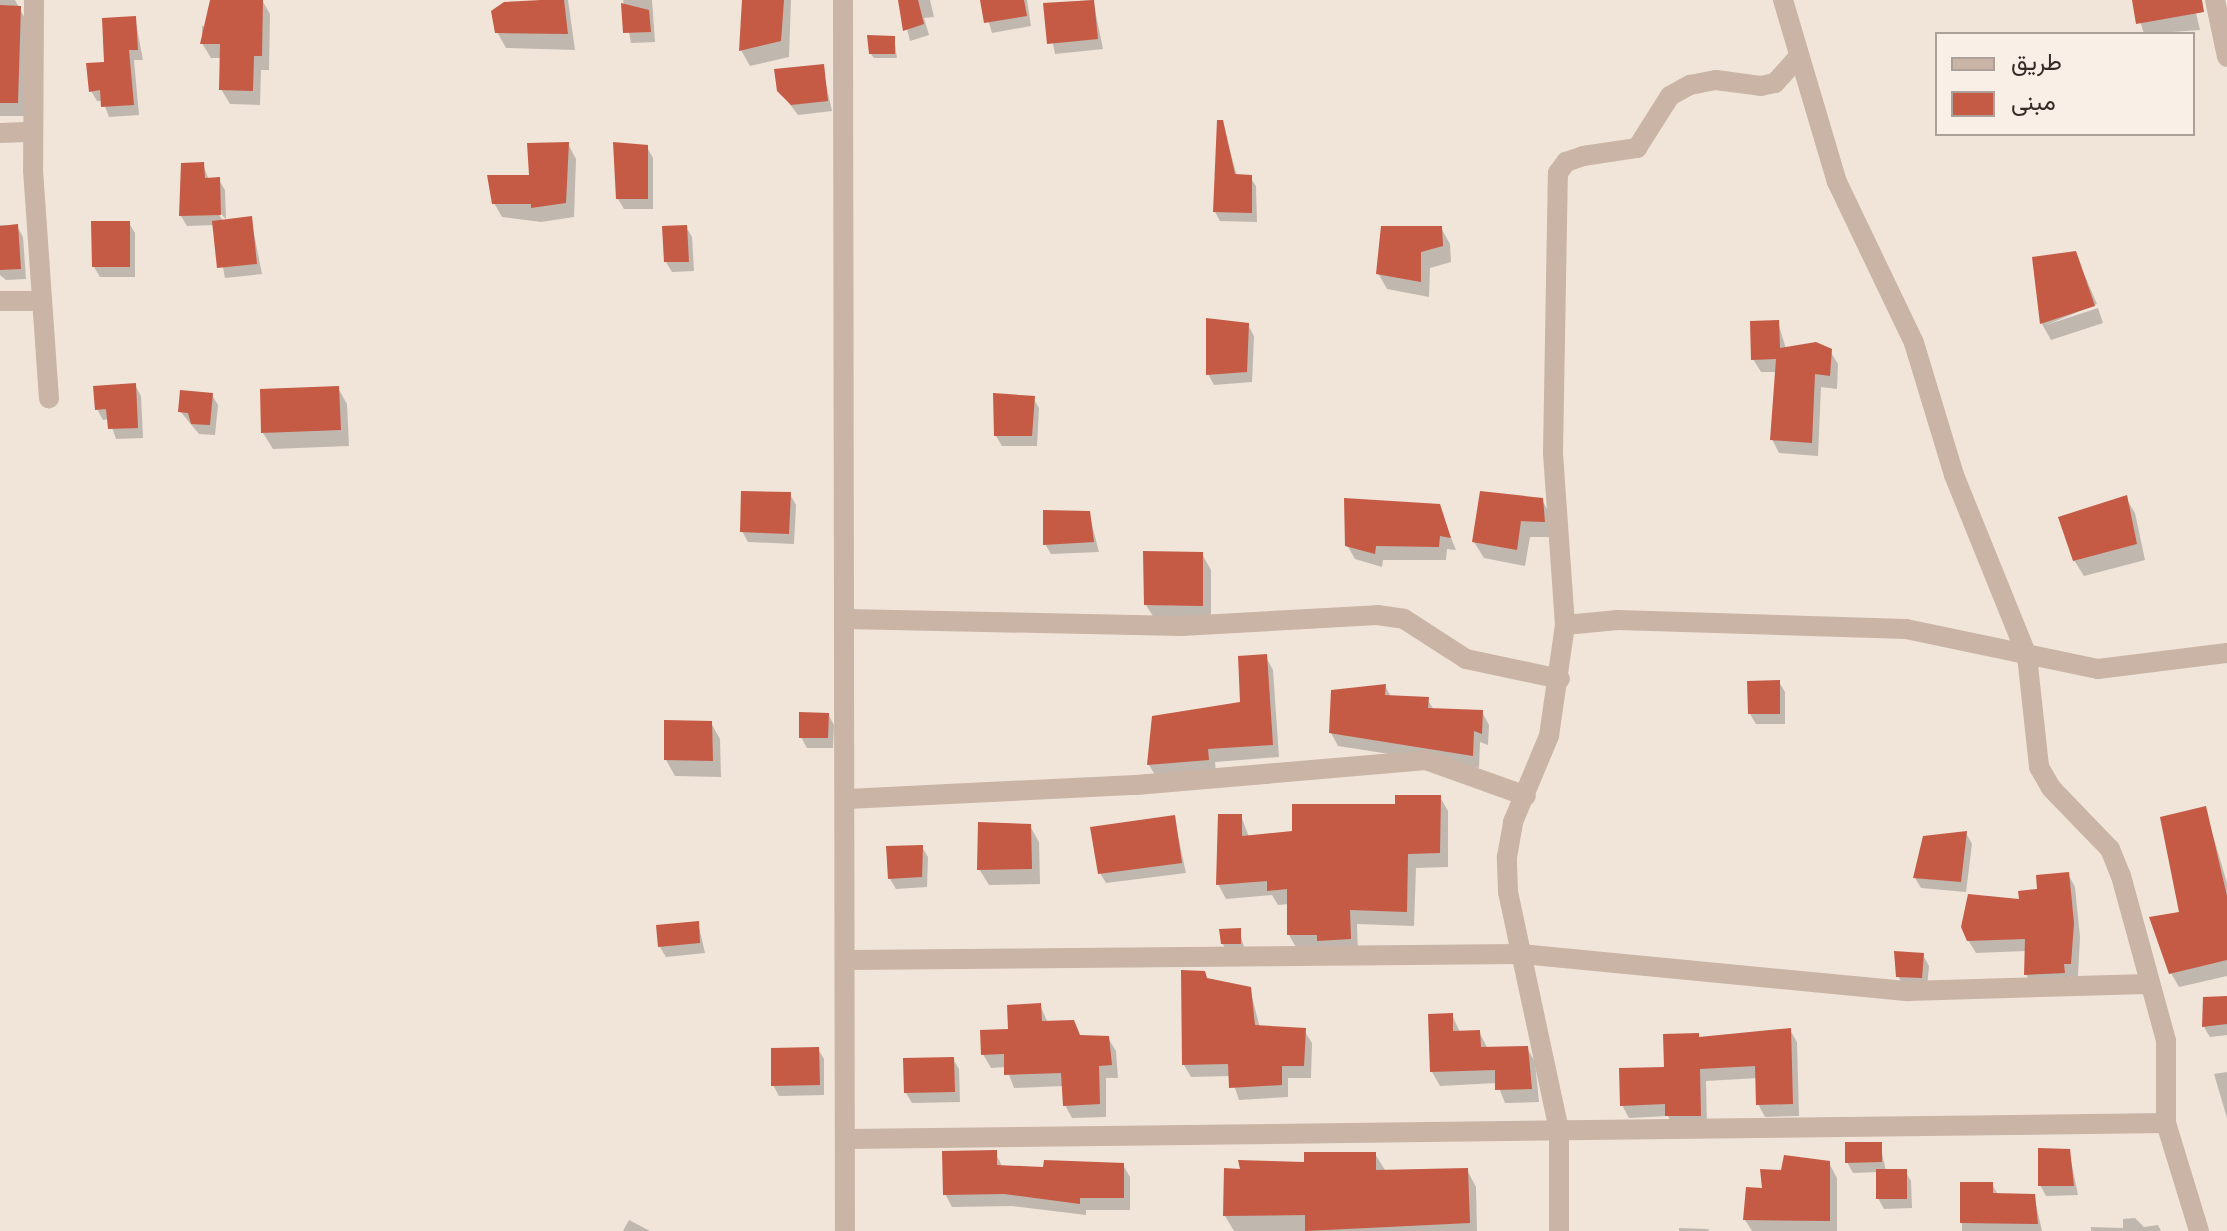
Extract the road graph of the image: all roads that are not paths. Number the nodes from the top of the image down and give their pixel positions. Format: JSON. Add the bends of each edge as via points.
{"nodes":[{"id":1,"x":34,"y":0,"type":"edge"},
{"id":2,"x":843,"y":0,"type":"edge"},
{"id":3,"x":1783,"y":0,"type":"edge"},
{"id":4,"x":2215,"y":0,"type":"edge"},
{"id":5,"x":1799,"y":56,"type":"junction"},
{"id":6,"x":2227,"y":57,"type":"edge"},
{"id":7,"x":33,"y":132,"type":"junction"},
{"id":8,"x":0,"y":133,"type":"edge"},
{"id":9,"x":0,"y":301,"type":"edge"},
{"id":10,"x":41,"y":301,"type":"junction"},
{"id":11,"x":49,"y":398,"type":"dead end"},
{"id":12,"x":845,"y":619,"type":"junction"},
{"id":13,"x":1565,"y":625,"type":"junction"},
{"id":14,"x":2227,"y":653,"type":"edge"},
{"id":15,"x":2027,"y":656,"type":"junction"},
{"id":16,"x":1560,"y":679,"type":"junction"},
{"id":17,"x":1526,"y":796,"type":"junction"},
{"id":18,"x":847,"y":799,"type":"junction"},
{"id":19,"x":1521,"y":954,"type":"junction"},
{"id":20,"x":847,"y":960,"type":"junction"},
{"id":21,"x":2148,"y":984,"type":"junction"},
{"id":22,"x":2166,"y":1123,"type":"junction"},
{"id":23,"x":1559,"y":1130,"type":"junction"},
{"id":24,"x":847,"y":1139,"type":"junction"},
{"id":25,"x":845,"y":1231,"type":"edge"},
{"id":26,"x":1559,"y":1231,"type":"edge"},
{"id":27,"x":2199,"y":1231,"type":"edge"}],
"edges":[{"from":1,"to":7,"type":"street"},
{"from":2,"to":12,"type":"street"},
{"from":3,"to":5,"type":"street"},
{"from":4,"to":6,"type":"street"},
{"from":5,"to":13,"type":"street","via":[[1775,83],[1716,80],[1690,85],[1670,96],[1637,148],[1583,156],[1566,162],[1558,173],[1553,453]]},
{"from":5,"to":15,"type":"street","via":[[1837,182],[1914,343],[1954,475]]},
{"from":7,"to":8,"type":"street"},
{"from":7,"to":10,"type":"street"},
{"from":9,"to":10,"type":"street"},
{"from":10,"to":11,"type":"street"},
{"from":12,"to":16,"type":"street","via":[[1182,626],[1377,615],[1404,619],[1466,659]]},
{"from":12,"to":18,"type":"street"},
{"from":13,"to":15,"type":"street","via":[[1618,620],[1906,629]]},
{"from":13,"to":16,"type":"street"},
{"from":14,"to":15,"type":"street","via":[[2098,669]]},
{"from":15,"to":21,"type":"street","via":[[2039,767],[2051,788],[2110,849]]},
{"from":16,"to":17,"type":"street","via":[[1549,736]]},
{"from":17,"to":18,"type":"street","via":[[1426,760],[1136,785]]},
{"from":17,"to":19,"type":"street","via":[[1513,822],[1507,857],[1508,892]]},
{"from":18,"to":20,"type":"street"},
{"from":19,"to":20,"type":"street"},
{"from":19,"to":21,"type":"street","via":[[1908,991]]},
{"from":19,"to":23,"type":"street"},
{"from":20,"to":24,"type":"street"},
{"from":21,"to":22,"type":"street","via":[[2166,1041]]},
{"from":22,"to":23,"type":"street"},
{"from":22,"to":27,"type":"street"},
{"from":23,"to":24,"type":"street"},
{"from":23,"to":26,"type":"street"},
{"from":24,"to":25,"type":"street"}]}
